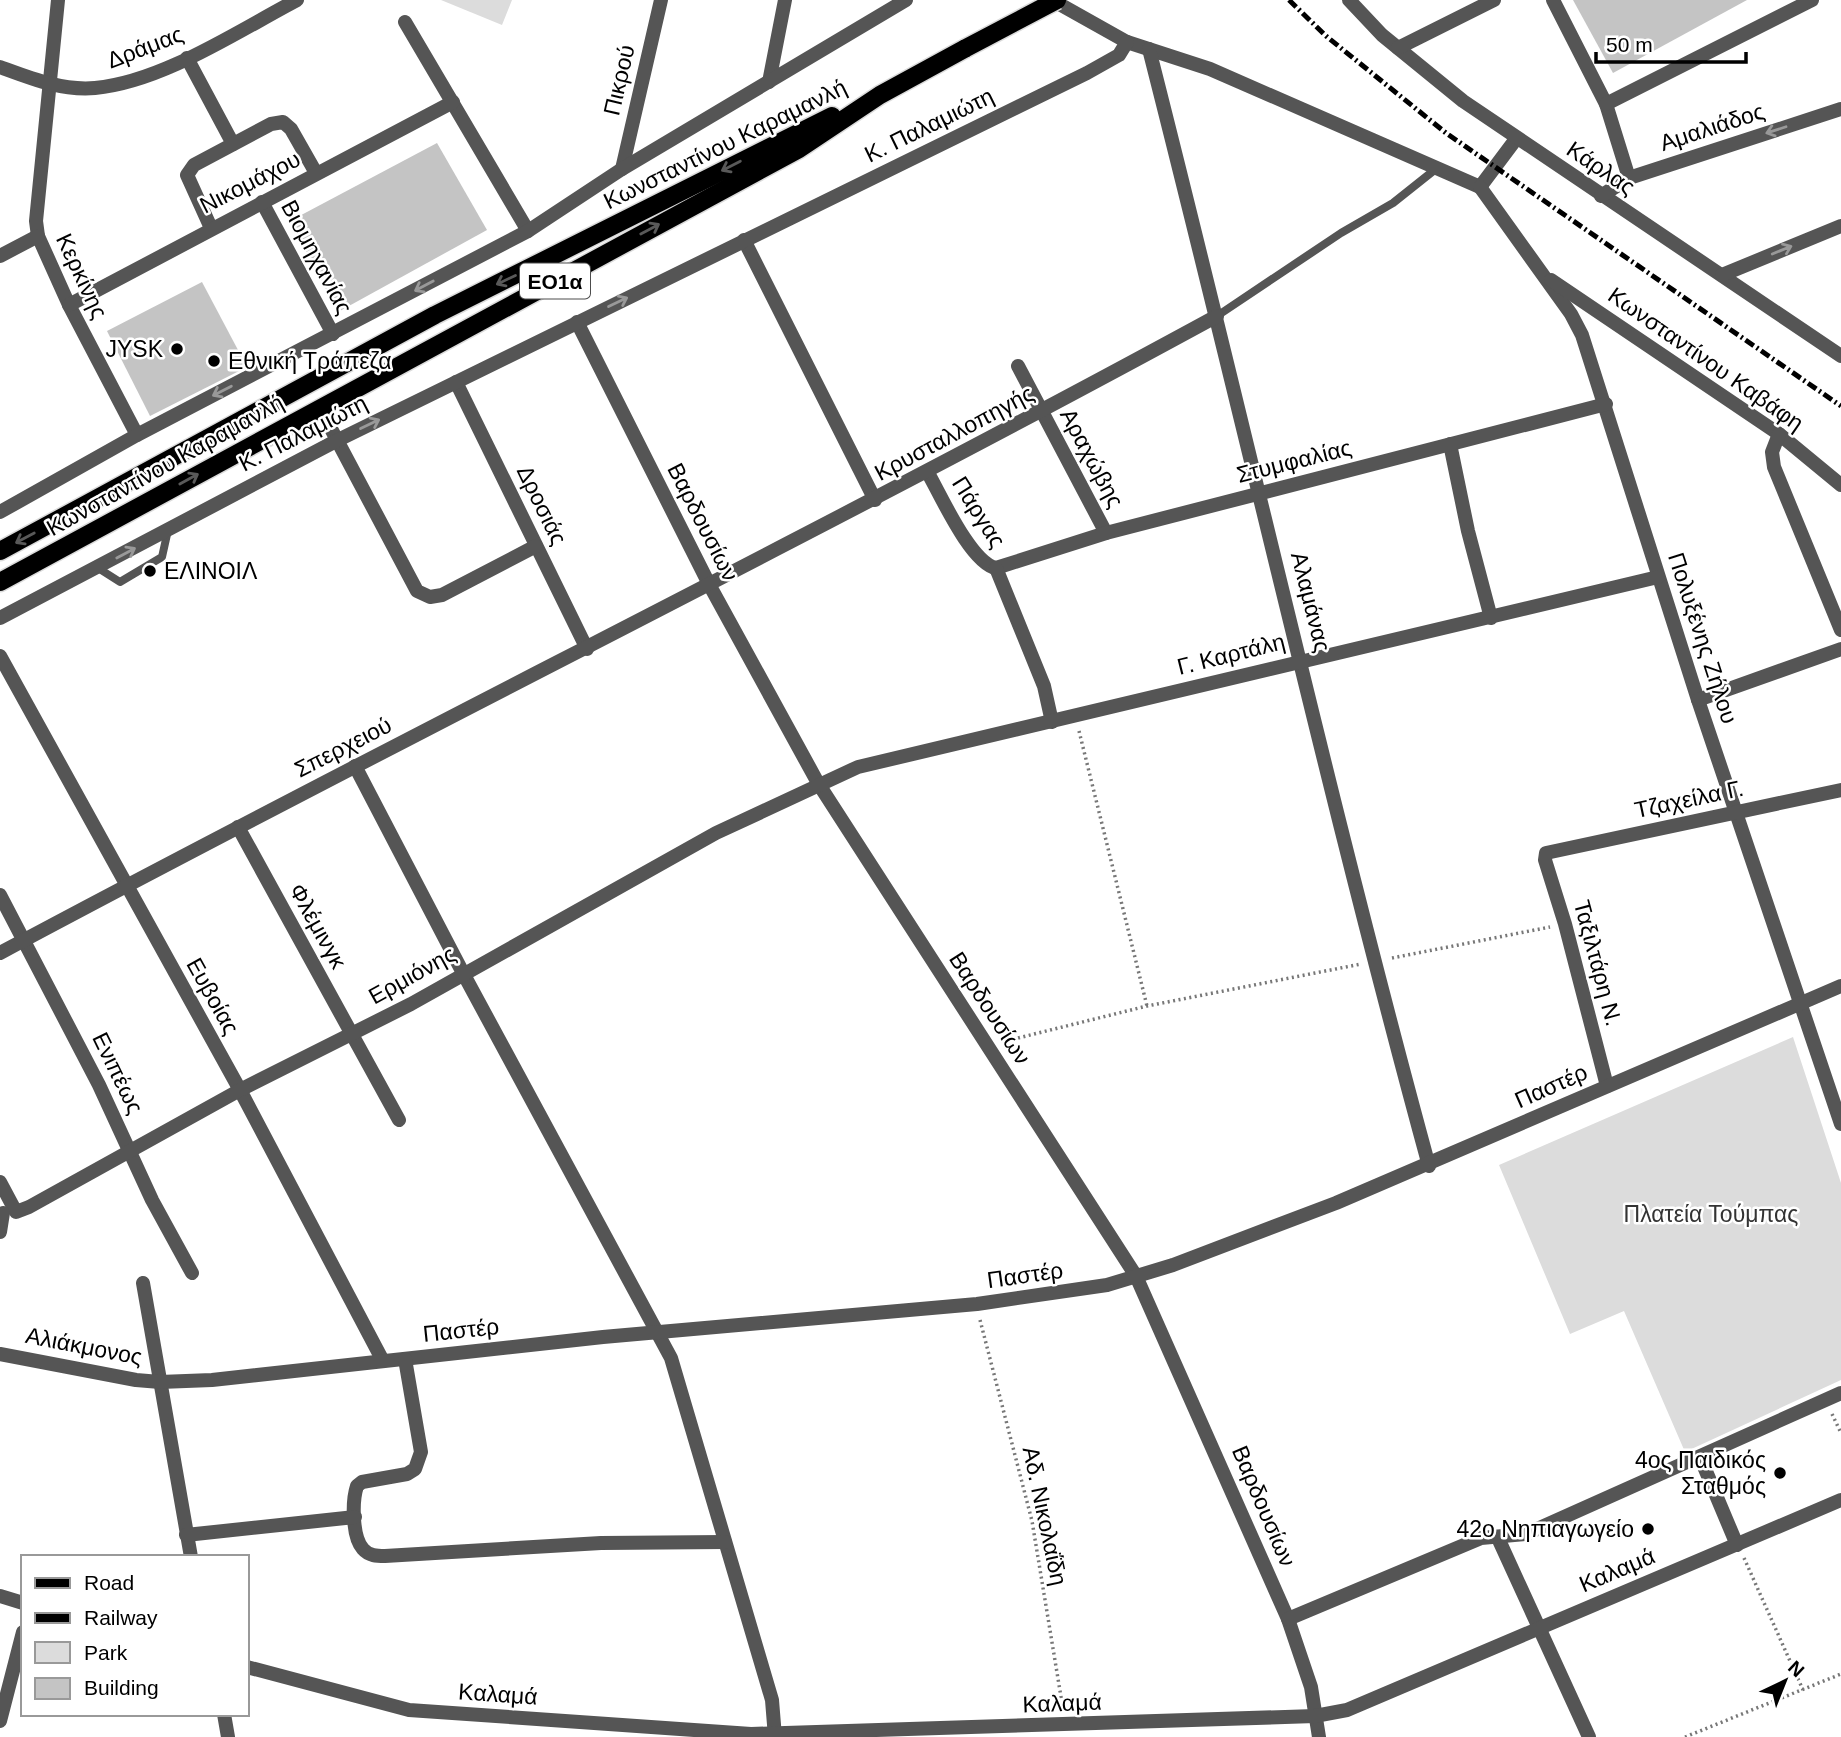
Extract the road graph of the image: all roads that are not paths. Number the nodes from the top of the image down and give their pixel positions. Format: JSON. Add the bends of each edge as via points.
{"nodes":[{"id":1,"x":58,"y":0,"type":"edge"},
{"id":2,"x":297,"y":0,"type":"edge"},
{"id":3,"x":661,"y":0,"type":"edge"},
{"id":4,"x":785,"y":0,"type":"edge"},
{"id":5,"x":906,"y":0,"type":"edge"},
{"id":6,"x":1054,"y":0,"type":"edge"},
{"id":7,"x":1349,"y":0,"type":"edge"},
{"id":8,"x":1494,"y":0,"type":"edge"},
{"id":9,"x":1553,"y":0,"type":"edge"},
{"id":10,"x":1812,"y":0,"type":"edge"},
{"id":11,"x":405,"y":22,"type":"dead end"},
{"id":12,"x":1127,"y":42,"type":"junction"},
{"id":13,"x":1398,"y":48,"type":"junction"},
{"id":14,"x":1149,"y":49,"type":"junction"},
{"id":15,"x":187,"y":58,"type":"junction"},
{"id":16,"x":0,"y":67,"type":"edge"},
{"id":17,"x":769,"y":82,"type":"junction"},
{"id":18,"x":51,"y":85,"type":"junction"},
{"id":19,"x":880,"y":95,"type":"junction"},
{"id":20,"x":453,"y":102,"type":"junction"},
{"id":21,"x":1606,"y":104,"type":"junction"},
{"id":22,"x":1841,"y":109,"type":"edge"},
{"id":23,"x":1516,"y":139,"type":"junction"},
{"id":24,"x":233,"y":144,"type":"junction"},
{"id":25,"x":1437,"y":168,"type":"junction"},
{"id":26,"x":622,"y":169,"type":"junction"},
{"id":27,"x":316,"y":173,"type":"junction"},
{"id":28,"x":1629,"y":178,"type":"junction"},
{"id":29,"x":1480,"y":187,"type":"junction"},
{"id":30,"x":1601,"y":196,"type":"junction"},
{"id":31,"x":262,"y":202,"type":"junction"},
{"id":32,"x":1841,"y":226,"type":"edge"},
{"id":33,"x":211,"y":228,"type":"junction"},
{"id":34,"x":528,"y":231,"type":"junction"},
{"id":35,"x":38,"y":236,"type":"junction"},
{"id":36,"x":744,"y":240,"type":"junction"},
{"id":37,"x":0,"y":256,"type":"edge"},
{"id":38,"x":1542,"y":274,"type":"junction"},
{"id":39,"x":1722,"y":275,"type":"junction"},
{"id":40,"x":69,"y":305,"type":"junction"},
{"id":41,"x":1217,"y":316,"type":"junction"},
{"id":42,"x":578,"y":322,"type":"junction"},
{"id":43,"x":333,"y":334,"type":"junction"},
{"id":44,"x":1838,"y":352,"type":"edge"},
{"id":45,"x":1018,"y":366,"type":"dead end"},
{"id":46,"x":456,"y":382,"type":"junction"},
{"id":47,"x":1606,"y":404,"type":"junction"},
{"id":48,"x":320,"y":408,"type":"junction"},
{"id":49,"x":1042,"y":412,"type":"junction"},
{"id":50,"x":1779,"y":434,"type":"junction"},
{"id":51,"x":136,"y":435,"type":"junction"},
{"id":52,"x":336,"y":441,"type":"junction"},
{"id":53,"x":1450,"y":444,"type":"junction"},
{"id":54,"x":928,"y":473,"type":"junction"},
{"id":55,"x":1841,"y":485,"type":"edge"},
{"id":56,"x":1261,"y":493,"type":"junction"},
{"id":57,"x":876,"y":499,"type":"junction"},
{"id":58,"x":3,"y":508,"type":"edge"},
{"id":59,"x":168,"y":530,"type":"junction"},
{"id":60,"x":1106,"y":533,"type":"junction"},
{"id":61,"x":536,"y":546,"type":"junction"},
{"id":62,"x":0,"y":551,"type":"edge"},
{"id":63,"x":98,"y":568,"type":"junction"},
{"id":64,"x":996,"y":568,"type":"junction"},
{"id":65,"x":1658,"y":577,"type":"junction"},
{"id":66,"x":0,"y":582,"type":"edge"},
{"id":67,"x":710,"y":586,"type":"junction"},
{"id":68,"x":0,"y":618,"type":"edge"},
{"id":69,"x":1491,"y":618,"type":"junction"},
{"id":70,"x":1841,"y":630,"type":"edge"},
{"id":71,"x":587,"y":649,"type":"junction"},
{"id":72,"x":1841,"y":649,"type":"edge"},
{"id":73,"x":0,"y":656,"type":"edge"},
{"id":74,"x":1301,"y":660,"type":"junction"},
{"id":75,"x":1698,"y":700,"type":"junction"},
{"id":76,"x":1052,"y":722,"type":"junction"},
{"id":77,"x":355,"y":766,"type":"junction"},
{"id":78,"x":818,"y":783,"type":"junction"},
{"id":79,"x":1841,"y":790,"type":"edge"},
{"id":80,"x":1738,"y":812,"type":"junction"},
{"id":81,"x":238,"y":827,"type":"junction"},
{"id":82,"x":1546,"y":853,"type":"joint"},
{"id":83,"x":124,"y":886,"type":"junction"},
{"id":84,"x":0,"y":895,"type":"edge"},
{"id":85,"x":24,"y":940,"type":"junction"},
{"id":86,"x":0,"y":953,"type":"edge"},
{"id":87,"x":463,"y":973,"type":"junction"},
{"id":88,"x":1841,"y":986,"type":"edge"},
{"id":89,"x":1802,"y":1004,"type":"junction"},
{"id":90,"x":352,"y":1032,"type":"junction"},
{"id":91,"x":1607,"y":1086,"type":"junction"},
{"id":92,"x":240,"y":1090,"type":"junction"},
{"id":93,"x":399,"y":1120,"type":"dead end"},
{"id":94,"x":1841,"y":1124,"type":"edge"},
{"id":95,"x":130,"y":1150,"type":"junction"},
{"id":96,"x":1429,"y":1166,"type":"junction"},
{"id":97,"x":0,"y":1182,"type":"edge"},
{"id":98,"x":12,"y":1211,"type":"edge"},
{"id":99,"x":0,"y":1232,"type":"edge"},
{"id":100,"x":192,"y":1273,"type":"dead end"},
{"id":101,"x":1136,"y":1276,"type":"junction"},
{"id":102,"x":143,"y":1283,"type":"dead end"},
{"id":103,"x":656,"y":1332,"type":"junction"},
{"id":104,"x":0,"y":1354,"type":"edge"},
{"id":105,"x":405,"y":1359,"type":"junction"},
{"id":106,"x":383,"y":1361,"type":"junction"},
{"id":107,"x":160,"y":1382,"type":"junction"},
{"id":108,"x":1841,"y":1393,"type":"edge"},
{"id":109,"x":1700,"y":1457,"type":"junction"},
{"id":110,"x":1841,"y":1500,"type":"edge"},
{"id":111,"x":355,"y":1517,"type":"junction"},
{"id":112,"x":186,"y":1535,"type":"junction"},
{"id":113,"x":1498,"y":1538,"type":"junction"},
{"id":114,"x":725,"y":1542,"type":"junction"},
{"id":115,"x":1737,"y":1545,"type":"junction"},
{"id":116,"x":191,"y":1555,"type":"edge"},
{"id":117,"x":0,"y":1596,"type":"edge"},
{"id":118,"x":21,"y":1602,"type":"edge"},
{"id":119,"x":1288,"y":1619,"type":"junction"},
{"id":120,"x":1538,"y":1628,"type":"junction"},
{"id":121,"x":21,"y":1640,"type":"edge"},
{"id":122,"x":248,"y":1667,"type":"edge"},
{"id":123,"x":224,"y":1716,"type":"edge"},
{"id":124,"x":1315,"y":1716,"type":"junction"},
{"id":125,"x":0,"y":1721,"type":"edge"},
{"id":126,"x":776,"y":1735,"type":"edge"},
{"id":127,"x":228,"y":1737,"type":"edge"},
{"id":128,"x":1319,"y":1737,"type":"edge"},
{"id":129,"x":1589,"y":1737,"type":"edge"}],
"edges":[{"from":1,"to":18,"type":"street","name":"Κερκίνης"},
{"from":2,"to":15,"type":"street","name":"Δράμας"},
{"from":3,"to":26,"type":"street","name":"Πικρού"},
{"from":4,"to":17,"type":"street"},
{"from":5,"to":17,"type":"street","name":"Κωνσταντίνου Καραμανλή"},
{"from":6,"to":12,"type":"street"},
{"from":6,"to":19,"type":"main road","number":"ΕΟ1α","bridge":true},
{"from":7,"to":13,"type":"street","name":"Κάρλας"},
{"from":8,"to":13,"type":"street"},
{"from":9,"to":21,"type":"street"},
{"from":10,"to":21,"type":"street"},
{"from":11,"to":20,"type":"street"},
{"from":12,"to":14,"type":"street"},
{"from":12,"to":36,"type":"street","name":"Κ. Παλαμιώτη","via":[[1119,55],[1087,73]]},
{"from":13,"to":23,"type":"street","name":"Κάρλας"},
{"from":14,"to":25,"type":"street","via":[[1210,69]]},
{"from":14,"to":41,"type":"street","name":"Αλαμάνας"},
{"from":15,"to":18,"type":"street","name":"Δράμας","via":[[139,79],[93,89]]},
{"from":15,"to":24,"type":"street"},
{"from":16,"to":18,"type":"street","name":"Δράμας"},
{"from":17,"to":26,"type":"street","name":"Κωνσταντίνου Καραμανλή"},
{"from":18,"to":35,"type":"street","name":"Κερκίνης"},
{"from":48,"to":19,"type":"main road","name":"Κωνσταντίνου Καραμανλή","number":"ΕΟ1α","one_way":true,"via":[[799,149]]},
{"from":19,"to":62,"type":"main road","name":"Κωνσταντίνου Καραμανλή","number":"ΕΟ1α","one_way":true,"via":[[791,135],[435,315]]},
{"from":20,"to":27,"type":"street","name":"Νικομάχου"},
{"from":20,"to":34,"type":"street"},
{"from":21,"to":28,"type":"street"},
{"from":22,"to":28,"type":"street","name":"Αμαλιάδος","one_way":true},
{"from":23,"to":29,"type":"street"},
{"from":23,"to":30,"type":"street","name":"Κάρλας"},
{"from":24,"to":27,"type":"street","name":"Βιομηχανίας","via":[[283,122]]},
{"from":24,"to":33,"type":"street","name":"Βιομηχανίας","via":[[194,165],[187,175],[188,186]]},
{"from":25,"to":29,"type":"street"},
{"from":25,"to":41,"type":"lane","via":[[1393,203]]},
{"from":26,"to":34,"type":"street","name":"Κωνσταντίνου Καραμανλή"},
{"from":27,"to":31,"type":"street","name":"Νικομάχου"},
{"from":28,"to":30,"type":"street","name":"Αμαλιάδος"},
{"from":29,"to":38,"type":"street","name":"Πολυξένης Ζήλου"},
{"from":30,"to":39,"type":"street","name":"Κάρλας"},
{"from":31,"to":33,"type":"street","name":"Νικομάχου"},
{"from":31,"to":43,"type":"street","name":"Βιομηχανίας"},
{"from":39,"to":32,"type":"street","one_way":true},
{"from":33,"to":40,"type":"street","name":"Νικομάχου"},
{"from":34,"to":43,"type":"street","name":"Κωνσταντίνου Καραμανλή","one_way":true},
{"from":35,"to":37,"type":"street"},
{"from":35,"to":40,"type":"street","name":"Κερκίνης"},
{"from":42,"to":36,"type":"street","name":"Κ. Παλαμιώτη","one_way":true},
{"from":36,"to":57,"type":"street"},
{"from":38,"to":47,"type":"street","name":"Πολυξένης Ζήλου","via":[[1583,335]]},
{"from":38,"to":50,"type":"street","name":"Κωνσταντίνου Καβάφη"},
{"from":39,"to":44,"type":"street","name":"Κάρλας"},
{"from":40,"to":51,"type":"street","name":"Κερκίνης"},
{"from":41,"to":49,"type":"street","name":"Κρυσταλλοπηγής"},
{"from":41,"to":56,"type":"street","name":"Αλαμάνας"},
{"from":42,"to":46,"type":"street","name":"Κ. Παλαμιώτη"},
{"from":42,"to":67,"type":"street","name":"Βαρδουσίων"},
{"from":43,"to":51,"type":"street","name":"Κωνσταντίνου Καραμανλή","one_way":true},
{"from":45,"to":49,"type":"street","name":"Αραχώβης"},
{"from":52,"to":46,"type":"street","name":"Κ. Παλαμιώτη","one_way":true},
{"from":46,"to":61,"type":"street","name":"Δροσιάς"},
{"from":47,"to":53,"type":"street","name":"Στυμφαλίας"},
{"from":47,"to":65,"type":"street","name":"Πολυξένης Ζήλου"},
{"from":48,"to":52,"type":"street"},
{"from":66,"to":48,"type":"main road","name":"Κωνσταντίνου Καραμανλή","number":"ΕΟ1α","one_way":true},
{"from":49,"to":54,"type":"street","name":"Κρυσταλλοπηγής"},
{"from":49,"to":60,"type":"street","name":"Αραχώβης"},
{"from":50,"to":55,"type":"street","name":"Κωνσταντίνου Καβάφη"},
{"from":50,"to":70,"type":"street","via":[[1772,452],[1777,475]]},
{"from":51,"to":58,"type":"street","name":"Κωνσταντίνου Καραμανλή"},
{"from":52,"to":59,"type":"street","name":"Κ. Παλαμιώτη"},
{"from":52,"to":61,"type":"street","via":[[417,591],[430,597],[442,595]]},
{"from":53,"to":56,"type":"street","name":"Στυμφαλίας"},
{"from":53,"to":69,"type":"street"},
{"from":54,"to":57,"type":"street","name":"Κρυσταλλοπηγής"},
{"from":54,"to":64,"type":"street","name":"Πάργας","via":[[973,550],[987,566]]},
{"from":56,"to":60,"type":"street","name":"Στυμφαλίας"},
{"from":56,"to":74,"type":"street","name":"Αλαμάνας"},
{"from":57,"to":67,"type":"street","name":"Κρυσταλλοπηγής"},
{"from":63,"to":59,"type":"street","name":"Κ. Παλαμιώτη","one_way":true},
{"from":59,"to":63,"type":"lane","via":[[162,557],[120,582]]},
{"from":60,"to":64,"type":"street","name":"Στυμφαλίας"},
{"from":61,"to":71,"type":"street","name":"Δροσιάς"},
{"from":63,"to":68,"type":"street","name":"Κ. Παλαμιώτη"},
{"from":64,"to":76,"type":"street","via":[[1044,685]]},
{"from":65,"to":69,"type":"street","name":"Γ. Καρτάλη"},
{"from":65,"to":75,"type":"street","name":"Πολυξένης Ζήλου"},
{"from":67,"to":71,"type":"street","name":"Σπερχειού"},
{"from":67,"to":78,"type":"street","name":"Βαρδουσίων"},
{"from":69,"to":74,"type":"street","name":"Γ. Καρτάλη"},
{"from":71,"to":77,"type":"street","name":"Σπερχειού"},
{"from":72,"to":75,"type":"street"},
{"from":73,"to":83,"type":"street","name":"Ευβοίας"},
{"from":74,"to":76,"type":"street","name":"Γ. Καρτάλη"},
{"from":74,"to":96,"type":"street","name":"Αλαμάνας","via":[[1373,962]]},
{"from":75,"to":80,"type":"street","name":"Πολυξένης Ζήλου"},
{"from":76,"to":78,"type":"street","name":"Γ. Καρτάλη","via":[[873,762]]},
{"from":77,"to":81,"type":"street","name":"Σπερχειού"},
{"from":77,"to":87,"type":"street"},
{"from":78,"to":87,"type":"street","name":"Ερμιόνης","via":[[716,833]]},
{"from":78,"to":101,"type":"street","name":"Βαρδουσίων"},
{"from":79,"to":80,"type":"street","name":"Τζαχείλα Γ."},
{"from":80,"to":82,"type":"street","name":"Τζαχείλα Γ."},
{"from":80,"to":89,"type":"street","name":"Πολυξένης Ζήλου"},
{"from":81,"to":83,"type":"street","name":"Σπερχειού"},
{"from":81,"to":90,"type":"street","name":"Φλέμινγκ"},
{"from":82,"to":91,"type":"street","name":"Ταξιλτάρη Ν."},
{"from":83,"to":85,"type":"street","name":"Σπερχειού"},
{"from":83,"to":92,"type":"street","name":"Ευβοίας"},
{"from":84,"to":85,"type":"street","name":"Ενιπέως"},
{"from":85,"to":86,"type":"street","name":"Σπερχειού"},
{"from":85,"to":95,"type":"street","name":"Ενιπέως"},
{"from":87,"to":90,"type":"street","name":"Ερμιόνης"},
{"from":87,"to":103,"type":"street"},
{"from":88,"to":89,"type":"street","name":"Παστέρ"},
{"from":89,"to":91,"type":"street","name":"Παστέρ"},
{"from":89,"to":94,"type":"street","name":"Πολυξένης Ζήλου"},
{"from":90,"to":92,"type":"street","name":"Ερμιόνης"},
{"from":90,"to":93,"type":"street","name":"Φλέμινγκ"},
{"from":91,"to":96,"type":"street","name":"Παστέρ"},
{"from":92,"to":95,"type":"street","name":"Ερμιόνης"},
{"from":92,"to":106,"type":"street","name":"Ευβοίας"},
{"from":95,"to":98,"type":"street","name":"Ερμιόνης"},
{"from":95,"to":100,"type":"street","name":"Ενιπέως"},
{"from":96,"to":101,"type":"street","name":"Παστέρ"},
{"from":97,"to":98,"type":"street"},
{"from":98,"to":99,"type":"street"},
{"from":101,"to":103,"type":"street","name":"Παστέρ","via":[[1064,1293],[977,1304]]},
{"from":101,"to":119,"type":"street","name":"Βαρδουσίων"},
{"from":102,"to":107,"type":"street"},
{"from":103,"to":105,"type":"street","name":"Παστέρ"},
{"from":103,"to":114,"type":"street","via":[[671,1358]]},
{"from":104,"to":107,"type":"street","name":"Αλιάκμονος"},
{"from":105,"to":106,"type":"street","name":"Παστέρ"},
{"from":105,"to":111,"type":"street","via":[[417,1418],[418,1463],[407,1474],[362,1482],[354,1494]]},
{"from":106,"to":107,"type":"street","name":"Παστέρ"},
{"from":107,"to":112,"type":"street"},
{"from":108,"to":109,"type":"street"},
{"from":109,"to":113,"type":"street","via":[[1526,1534]]},
{"from":109,"to":115,"type":"street"},
{"from":110,"to":115,"type":"street","name":"Καλαμά"},
{"from":111,"to":112,"type":"street"},
{"from":111,"to":114,"type":"street","via":[[361,1547],[374,1556],[601,1543]]},
{"from":112,"to":116,"type":"street"},
{"from":113,"to":119,"type":"street","via":[[1481,1538]]},
{"from":113,"to":120,"type":"street"},
{"from":114,"to":126,"type":"street","via":[[772,1700]]},
{"from":115,"to":120,"type":"street","name":"Καλαμά"},
{"from":117,"to":118,"type":"street"},
{"from":119,"to":124,"type":"street","name":"Βαρδουσίων","via":[[1311,1688]]},
{"from":120,"to":124,"type":"street","name":"Καλαμά","via":[[1347,1710]]},
{"from":120,"to":129,"type":"street"},
{"from":121,"to":125,"type":"street"},
{"from":122,"to":126,"type":"street","name":"Καλαμά","via":[[409,1710]]},
{"from":123,"to":127,"type":"street"},
{"from":124,"to":126,"type":"street","name":"Καλαμά"},
{"from":124,"to":128,"type":"street","name":"Βαρδουσίων"}]}
